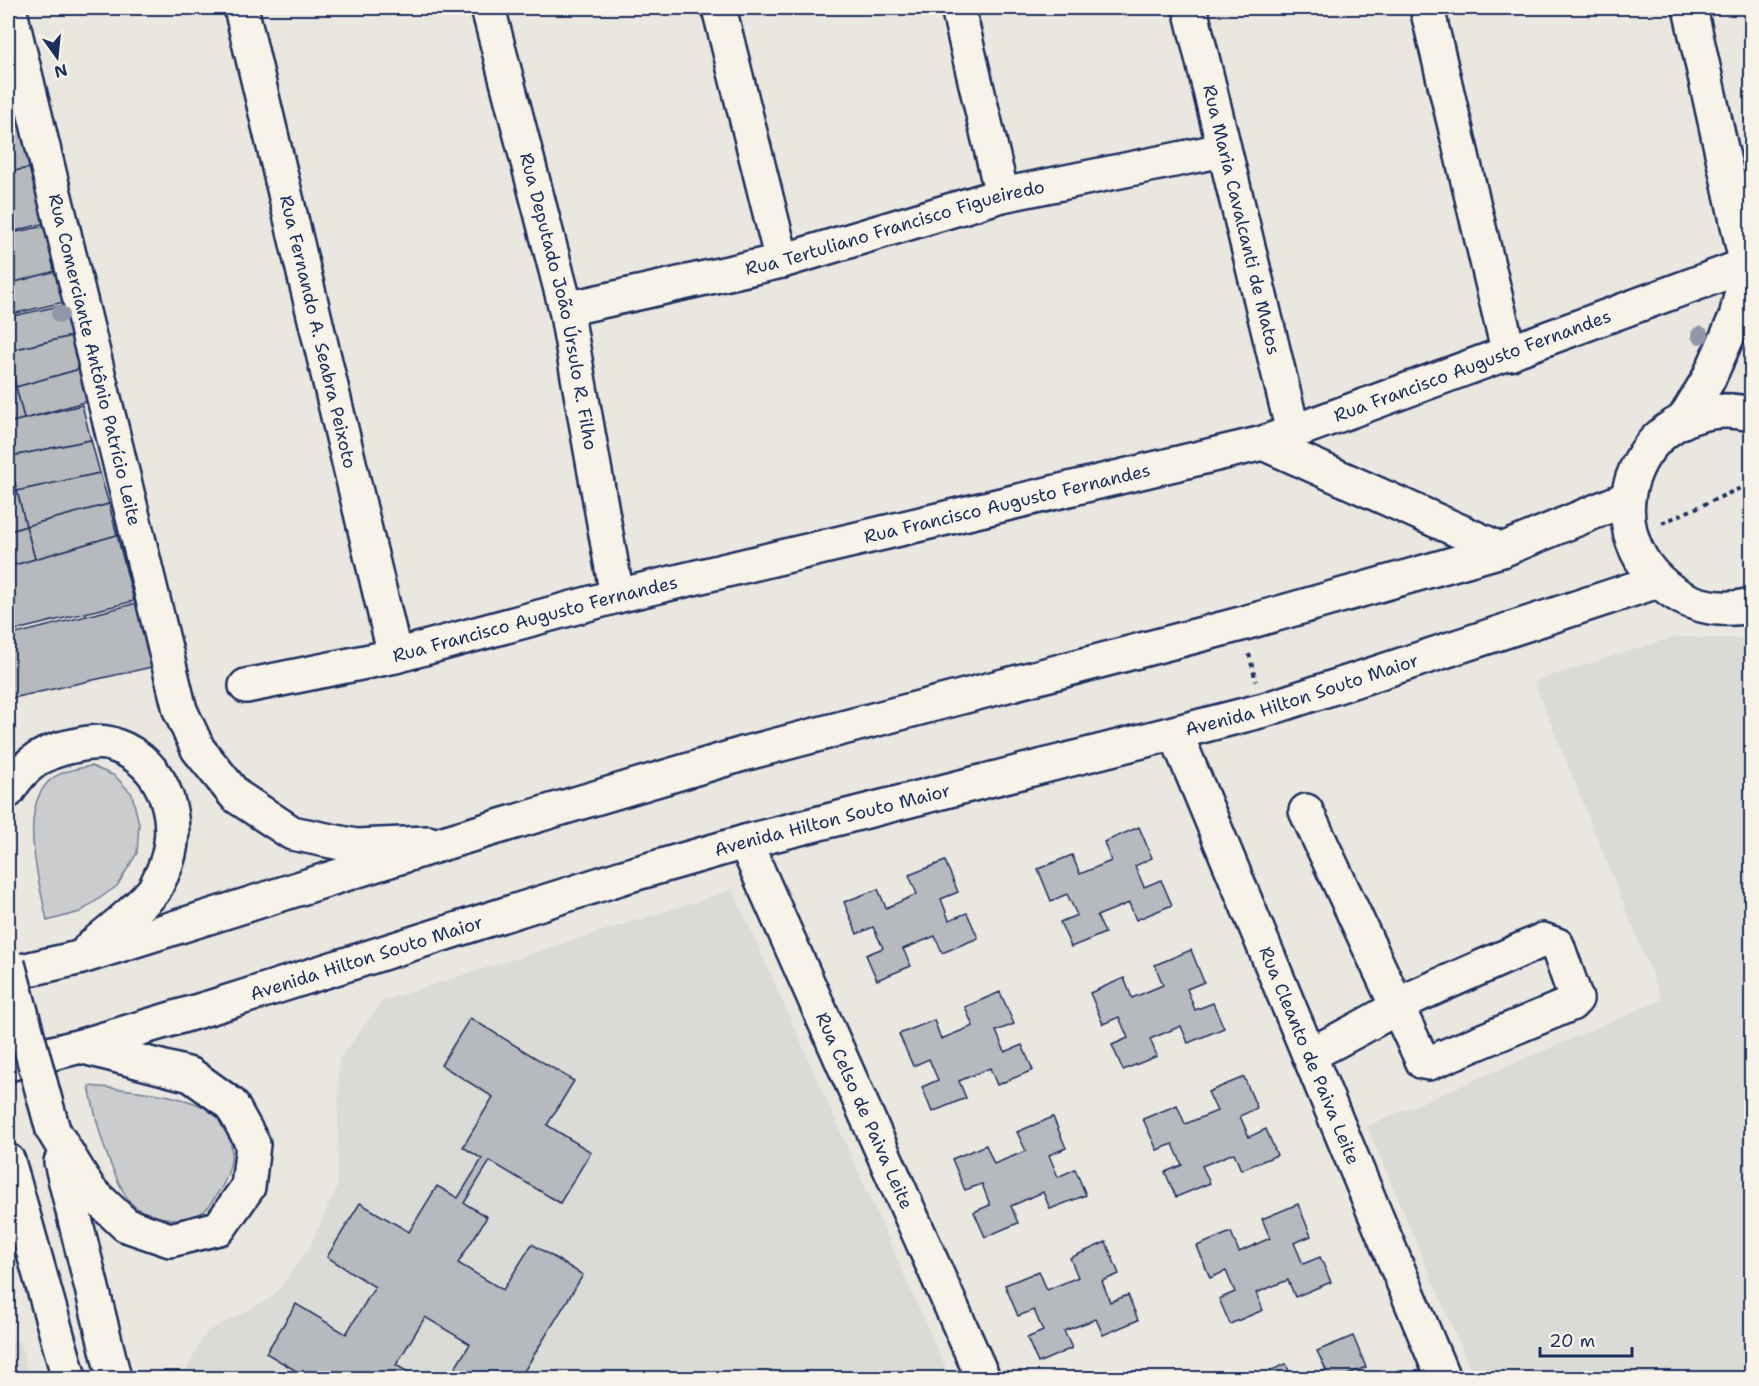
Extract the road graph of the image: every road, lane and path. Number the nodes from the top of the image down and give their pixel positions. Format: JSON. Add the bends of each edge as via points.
{"nodes":[{"id":1,"x":9,"y":8,"type":"edge"},
{"id":2,"x":241,"y":8,"type":"edge"},
{"id":3,"x":488,"y":8,"type":"edge"},
{"id":4,"x":720,"y":8,"type":"edge"},
{"id":5,"x":958,"y":8,"type":"edge"},
{"id":6,"x":1190,"y":8,"type":"edge"},
{"id":7,"x":1427,"y":8,"type":"edge"},
{"id":8,"x":1690,"y":8,"type":"edge"},
{"id":9,"x":1223,"y":150,"type":"junction"},
{"id":10,"x":1002,"y":195,"type":"junction"},
{"id":11,"x":782,"y":261,"type":"junction"},
{"id":12,"x":1749,"y":265,"type":"edge"},
{"id":13,"x":1752,"y":300,"type":"edge"},
{"id":14,"x":566,"y":309,"type":"junction"},
{"id":15,"x":1509,"y":354,"type":"junction"},
{"id":16,"x":1752,"y":414,"type":"edge"},
{"id":17,"x":1683,"y":420,"type":"junction"},
{"id":18,"x":1278,"y":437,"type":"junction"},
{"id":19,"x":1628,"y":498,"type":"junction"},
{"id":20,"x":1502,"y":550,"type":"junction"},
{"id":21,"x":1658,"y":581,"type":"junction"},
{"id":22,"x":617,"y":596,"type":"junction"},
{"id":23,"x":1752,"y":605,"type":"edge"},
{"id":24,"x":1241,"y":624,"type":"junction"},
{"id":25,"x":395,"y":656,"type":"junction"},
{"id":26,"x":246,"y":686,"type":"dead end"},
{"id":27,"x":1264,"y":710,"type":"junction"},
{"id":28,"x":1176,"y":734,"type":"junction"},
{"id":29,"x":8,"y":791,"type":"edge"},
{"id":30,"x":1306,"y":811,"type":"dead end"},
{"id":31,"x":447,"y":842,"type":"junction"},
{"id":32,"x":745,"y":842,"type":"junction"},
{"id":33,"x":78,"y":958,"type":"junction"},
{"id":34,"x":8,"y":964,"type":"edge"},
{"id":35,"x":8,"y":974,"type":"edge"},
{"id":36,"x":1396,"y":1007,"type":"junction"},
{"id":37,"x":81,"y":1046,"type":"junction"},
{"id":38,"x":1309,"y":1056,"type":"junction"},
{"id":39,"x":8,"y":1064,"type":"edge"},
{"id":40,"x":53,"y":1130,"type":"junction"},
{"id":41,"x":8,"y":1161,"type":"edge"},
{"id":42,"x":69,"y":1378,"type":"edge"},
{"id":43,"x":114,"y":1378,"type":"edge"},
{"id":44,"x":983,"y":1378,"type":"edge"},
{"id":45,"x":1443,"y":1378,"type":"edge"}],
"edges":[{"from":1,"to":31,"type":"street","name":"Rua Comerciante Antônio Patrício Leite","via":[[180,710],[198,748],[236,795],[292,833],[356,846]]},
{"from":2,"to":25,"type":"street","name":"Rua Fernando A. Seabra Peixoto"},
{"from":3,"to":14,"type":"street","name":"Rua Deputado João Úrsulo R. Filho"},
{"from":4,"to":11,"type":"street"},
{"from":5,"to":10,"type":"street"},
{"from":6,"to":9,"type":"street","name":"Rua Maria Cavalcanti de Matos"},
{"from":7,"to":15,"type":"street"},
{"from":8,"to":12,"type":"street"},
{"from":9,"to":10,"type":"street","name":"Rua Tertuliano Francisco Figueiredo"},
{"from":9,"to":18,"type":"street","name":"Rua Maria Cavalcanti de Matos"},
{"from":10,"to":11,"type":"street","name":"Rua Tertuliano Francisco Figueiredo"},
{"from":11,"to":14,"type":"street","name":"Rua Tertuliano Francisco Figueiredo"},
{"from":12,"to":13,"type":"street"},
{"from":12,"to":15,"type":"street","name":"Rua Francisco Augusto Fernandes"},
{"from":12,"to":17,"type":"street","via":[[1737,317],[1708,380]]},
{"from":14,"to":22,"type":"street","name":"Rua Deputado João Úrsulo R. Filho"},
{"from":15,"to":18,"type":"street","name":"Rua Francisco Augusto Fernandes"},
{"from":16,"to":17,"type":"street","via":[[1709,411]]},
{"from":17,"to":19,"type":"street","via":[[1645,452]]},
{"from":18,"to":20,"type":"street"},
{"from":18,"to":22,"type":"street","name":"Rua Francisco Augusto Fernandes"},
{"from":19,"to":20,"type":"street"},
{"from":19,"to":21,"type":"street","via":[[1627,520],[1633,543],[1643,564]]},
{"from":20,"to":24,"type":"street"},
{"from":21,"to":23,"type":"street","via":[[1681,598],[1708,608]]},
{"from":21,"to":27,"type":"street","name":"Avenida Hilton Souto Maior"},
{"from":22,"to":25,"type":"street","name":"Rua Francisco Augusto Fernandes"},
{"from":24,"to":27,"type":"path"},
{"from":24,"to":31,"type":"street","via":[[742,754]]},
{"from":25,"to":26,"type":"street","name":"Rua Francisco Augusto Fernandes"},
{"from":27,"to":28,"type":"street","name":"Avenida Hilton Souto Maior"},
{"from":28,"to":32,"type":"street","name":"Avenida Hilton Souto Maior"},
{"from":28,"to":38,"type":"street","name":"Rua Cleanto de Paiva Leite"},
{"from":29,"to":33,"type":"street","via":[[36,759],[91,742],[112,744],[131,753],[148,766],[166,796],[172,819],[172,843],[168,862],[154,889]]},
{"from":30,"to":36,"type":"street"},
{"from":31,"to":33,"type":"street"},
{"from":32,"to":37,"type":"street","name":"Avenida Hilton Souto Maior"},
{"from":32,"to":44,"type":"street","name":"Rua Celso de Paiva Leite"},
{"from":33,"to":35,"type":"street"},
{"from":34,"to":40,"type":"street","bridge":true},
{"from":36,"to":36,"type":"street","via":[[1543,940],[1557,945],[1576,999],[1429,1063],[1423,1062]]},
{"from":36,"to":38,"type":"street"},
{"from":37,"to":39,"type":"street","name":"Avenida Hilton Souto Maior"},
{"from":37,"to":40,"type":"street","via":[[191,1075],[231,1104],[253,1144],[248,1187],[219,1228],[170,1240],[126,1225],[90,1191]]},
{"from":38,"to":45,"type":"street","name":"Rua Cleanto de Paiva Leite"},
{"from":40,"to":43,"type":"street"},
{"from":41,"to":42,"type":"street"}]}
